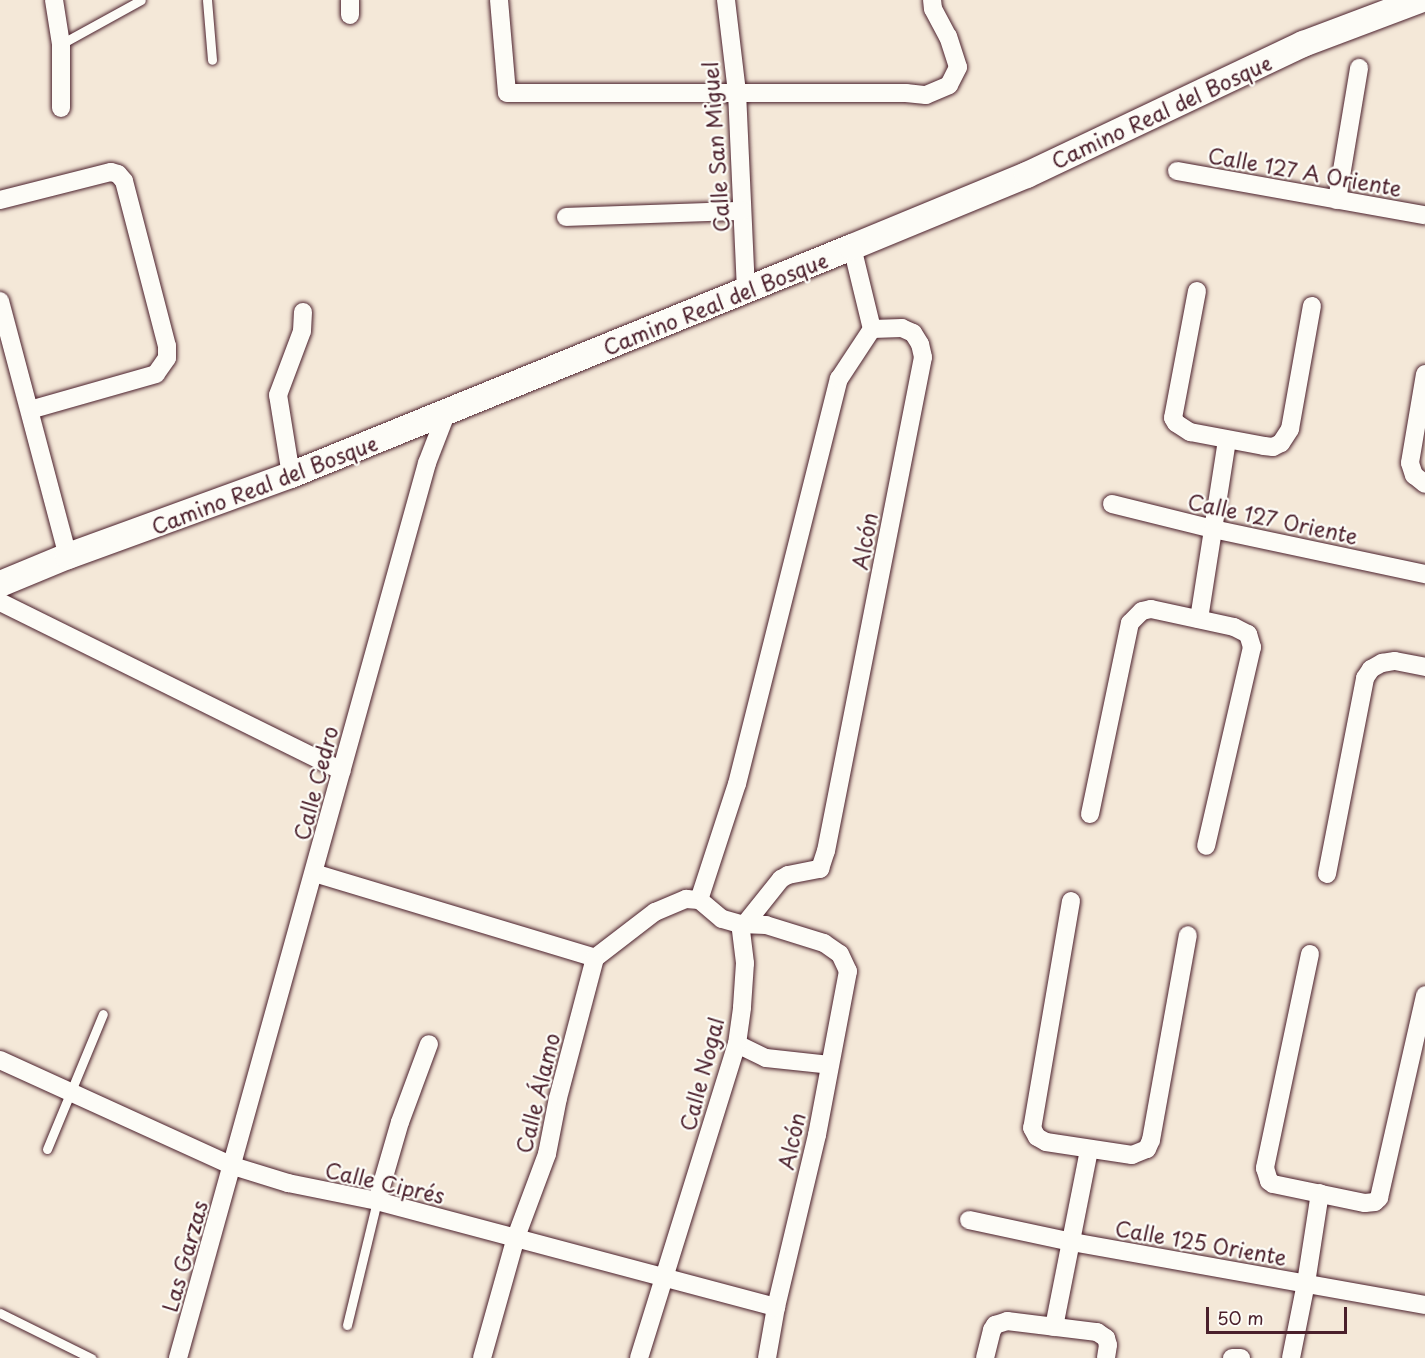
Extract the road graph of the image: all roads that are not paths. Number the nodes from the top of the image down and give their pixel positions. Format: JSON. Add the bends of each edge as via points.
{"nodes":[{"id":1,"x":54,"y":0,"type":"edge"},
{"id":2,"x":141,"y":0,"type":"edge"},
{"id":3,"x":207,"y":0,"type":"edge"},
{"id":4,"x":499,"y":0,"type":"edge"},
{"id":5,"x":726,"y":0,"type":"edge"},
{"id":6,"x":932,"y":0,"type":"edge"},
{"id":7,"x":1420,"y":0,"type":"edge"},
{"id":8,"x":61,"y":44,"type":"junction"},
{"id":9,"x":212,"y":60,"type":"dead end"},
{"id":10,"x":1359,"y":68,"type":"dead end"},
{"id":11,"x":737,"y":92,"type":"junction"},
{"id":12,"x":61,"y":108,"type":"dead end"},
{"id":13,"x":1177,"y":171,"type":"dead end"},
{"id":14,"x":0,"y":200,"type":"edge"},
{"id":15,"x":1337,"y":200,"type":"junction"},
{"id":16,"x":742,"y":211,"type":"junction"},
{"id":17,"x":1425,"y":215,"type":"edge"},
{"id":18,"x":566,"y":218,"type":"dead end"},
{"id":19,"x":852,"y":247,"type":"junction"},
{"id":20,"x":746,"y":290,"type":"junction"},
{"id":21,"x":1197,"y":291,"type":"dead end"},
{"id":22,"x":0,"y":301,"type":"edge"},
{"id":23,"x":1312,"y":306,"type":"dead end"},
{"id":24,"x":303,"y":312,"type":"dead end"},
{"id":25,"x":872,"y":329,"type":"junction"},
{"id":26,"x":1425,"y":374,"type":"edge"},
{"id":27,"x":30,"y":410,"type":"junction"},
{"id":28,"x":446,"y":414,"type":"junction"},
{"id":29,"x":1227,"y":440,"type":"junction"},
{"id":30,"x":291,"y":475,"type":"junction"},
{"id":31,"x":1425,"y":484,"type":"edge"},
{"id":32,"x":1112,"y":504,"type":"dead end"},
{"id":33,"x":1213,"y":529,"type":"junction"},
{"id":34,"x":68,"y":556,"type":"junction"},
{"id":35,"x":1425,"y":574,"type":"edge"},
{"id":36,"x":0,"y":584,"type":"edge"},
{"id":37,"x":0,"y":602,"type":"edge"},
{"id":38,"x":1199,"y":618,"type":"junction"},
{"id":39,"x":1425,"y":667,"type":"edge"},
{"id":40,"x":342,"y":771,"type":"junction"},
{"id":41,"x":1090,"y":814,"type":"dead end"},
{"id":42,"x":1206,"y":846,"type":"dead end"},
{"id":43,"x":314,"y":873,"type":"junction"},
{"id":44,"x":1327,"y":874,"type":"dead end"},
{"id":45,"x":699,"y":900,"type":"junction"},
{"id":46,"x":1071,"y":901,"type":"dead end"},
{"id":47,"x":742,"y":924,"type":"junction"},
{"id":48,"x":1188,"y":935,"type":"dead end"},
{"id":49,"x":1310,"y":954,"type":"dead end"},
{"id":50,"x":595,"y":958,"type":"junction"},
{"id":51,"x":1425,"y":995,"type":"edge"},
{"id":52,"x":103,"y":1014,"type":"dead end"},
{"id":53,"x":429,"y":1044,"type":"dead end"},
{"id":54,"x":737,"y":1044,"type":"junction"},
{"id":55,"x":0,"y":1060,"type":"edge"},
{"id":56,"x":830,"y":1065,"type":"junction"},
{"id":57,"x":70,"y":1094,"type":"junction"},
{"id":58,"x":47,"y":1149,"type":"dead end"},
{"id":59,"x":1089,"y":1150,"type":"junction"},
{"id":60,"x":233,"y":1166,"type":"junction"},
{"id":61,"x":1320,"y":1193,"type":"junction"},
{"id":62,"x":377,"y":1201,"type":"junction"},
{"id":63,"x":969,"y":1220,"type":"dead end"},
{"id":64,"x":516,"y":1237,"type":"junction"},
{"id":65,"x":1072,"y":1242,"type":"junction"},
{"id":66,"x":664,"y":1278,"type":"junction"},
{"id":67,"x":1306,"y":1283,"type":"junction"},
{"id":68,"x":1425,"y":1305,"type":"edge"},
{"id":69,"x":776,"y":1306,"type":"junction"},
{"id":70,"x":0,"y":1313,"type":"edge"},
{"id":71,"x":347,"y":1325,"type":"dead end"},
{"id":72,"x":1054,"y":1327,"type":"junction"},
{"id":73,"x":91,"y":1358,"type":"edge"},
{"id":74,"x":178,"y":1358,"type":"edge"},
{"id":75,"x":482,"y":1358,"type":"edge"},
{"id":76,"x":639,"y":1358,"type":"edge"},
{"id":77,"x":767,"y":1358,"type":"edge"},
{"id":78,"x":986,"y":1358,"type":"edge"},
{"id":79,"x":1106,"y":1358,"type":"edge"},
{"id":80,"x":1232,"y":1358,"type":"edge"},
{"id":81,"x":1241,"y":1358,"type":"edge"},
{"id":82,"x":1291,"y":1358,"type":"edge"}],
"edges":[{"from":1,"to":8,"type":"street"},
{"from":2,"to":8,"type":"lane"},
{"from":3,"to":9,"type":"lane"},
{"from":4,"to":11,"type":"street","via":[[507,93]]},
{"from":5,"to":11,"type":"street","name":"Calle San Miguel"},
{"from":6,"to":11,"type":"street","via":[[958,67],[949,86],[926,95]]},
{"from":7,"to":19,"type":"street","name":"Camino Real del Bosque","via":[[1303,44],[1027,175]]},
{"from":8,"to":12,"type":"street"},
{"from":10,"to":15,"type":"street"},
{"from":11,"to":16,"type":"street","name":"Calle San Miguel"},
{"from":13,"to":15,"type":"street","name":"Calle 127 A Oriente"},
{"from":14,"to":27,"type":"street","via":[[111,172],[118,174],[124,181],[167,346],[167,358],[156,374]]},
{"from":15,"to":17,"type":"street","name":"Calle 127 A Oriente"},
{"from":16,"to":18,"type":"street"},
{"from":16,"to":20,"type":"street","name":"Calle San Miguel"},
{"from":19,"to":20,"type":"street","name":"Camino Real del Bosque"},
{"from":19,"to":25,"type":"street"},
{"from":20,"to":28,"type":"street","name":"Camino Real del Bosque"},
{"from":21,"to":29,"type":"street","via":[[1173,418],[1190,432]]},
{"from":22,"to":27,"type":"street"},
{"from":23,"to":29,"type":"street","via":[[1286,437],[1273,447]]},
{"from":24,"to":30,"type":"street","via":[[302,331],[278,395]]},
{"from":25,"to":45,"type":"street","via":[[838,379],[737,784]]},
{"from":25,"to":47,"type":"street","name":"Alcón","via":[[902,328],[913,333],[921,344],[923,357],[826,851],[820,869],[781,879]]},
{"from":26,"to":31,"type":"street","via":[[1410,463],[1414,475]]},
{"from":27,"to":34,"type":"street"},
{"from":28,"to":30,"type":"street","name":"Camino Real del Bosque"},
{"from":28,"to":40,"type":"street","name":"Calle Cedro","via":[[427,463]]},
{"from":29,"to":33,"type":"street"},
{"from":30,"to":34,"type":"street","name":"Camino Real del Bosque"},
{"from":32,"to":33,"type":"street","name":"Calle 127 Oriente"},
{"from":33,"to":35,"type":"street","name":"Calle 127 Oriente"},
{"from":33,"to":38,"type":"street"},
{"from":34,"to":36,"type":"street","name":"Camino Real del Bosque"},
{"from":37,"to":40,"type":"street"},
{"from":38,"to":41,"type":"street","via":[[1151,609],[1142,611],[1130,623]]},
{"from":38,"to":42,"type":"street","via":[[1242,630],[1248,634],[1252,647]]},
{"from":39,"to":44,"type":"street","via":[[1395,661],[1382,663],[1365,678]]},
{"from":40,"to":43,"type":"street","name":"Calle Cedro"},
{"from":43,"to":50,"type":"street"},
{"from":43,"to":60,"type":"street","name":"Calle Cedro"},
{"from":45,"to":47,"type":"street","via":[[722,919]]},
{"from":45,"to":50,"type":"street","via":[[686,898],[655,912]]},
{"from":46,"to":59,"type":"street","via":[[1032,1128],[1040,1140]]},
{"from":47,"to":54,"type":"street","name":"Calle Nogal","via":[[745,963]]},
{"from":47,"to":56,"type":"street","name":"Alcón","via":[[766,925],[824,943],[840,954],[848,971]]},
{"from":48,"to":59,"type":"street","via":[[1147,1149],[1132,1155]]},
{"from":49,"to":61,"type":"street","via":[[1265,1168],[1273,1184]]},
{"from":50,"to":64,"type":"street","name":"Calle Álamo","via":[[547,1154]]},
{"from":51,"to":61,"type":"street","via":[[1382,1193],[1369,1203]]},
{"from":52,"to":57,"type":"lane"},
{"from":53,"to":62,"type":"street","via":[[400,1122]]},
{"from":54,"to":56,"type":"street","via":[[766,1058]]},
{"from":54,"to":66,"type":"street","name":"Calle Nogal"},
{"from":55,"to":57,"type":"street","name":"Calle Ciprés"},
{"from":56,"to":69,"type":"street","name":"Alcón"},
{"from":57,"to":58,"type":"lane"},
{"from":57,"to":60,"type":"street","name":"Calle Ciprés"},
{"from":59,"to":65,"type":"street"},
{"from":60,"to":62,"type":"street","name":"Calle Ciprés","via":[[288,1183]]},
{"from":60,"to":74,"type":"street","name":"Las Garzas"},
{"from":61,"to":67,"type":"street"},
{"from":62,"to":64,"type":"street","name":"Calle Ciprés"},
{"from":62,"to":71,"type":"lane"},
{"from":63,"to":65,"type":"street","name":"Calle 125 Oriente"},
{"from":64,"to":66,"type":"street","name":"Calle Ciprés"},
{"from":64,"to":75,"type":"street","name":"Calle Álamo"},
{"from":65,"to":67,"type":"street","name":"Calle 125 Oriente"},
{"from":65,"to":72,"type":"street"},
{"from":66,"to":69,"type":"street","name":"Calle Ciprés"},
{"from":66,"to":76,"type":"street","name":"Calle Nogal"},
{"from":67,"to":68,"type":"street","name":"Calle 125 Oriente"},
{"from":67,"to":82,"type":"street"},
{"from":69,"to":77,"type":"street","name":"Alcón"},
{"from":70,"to":73,"type":"lane"},
{"from":72,"to":78,"type":"street","via":[[1001,1322],[992,1330]]},
{"from":72,"to":79,"type":"street","via":[[1102,1334],[1108,1345]]},
{"from":80,"to":81,"type":"street"}]}
